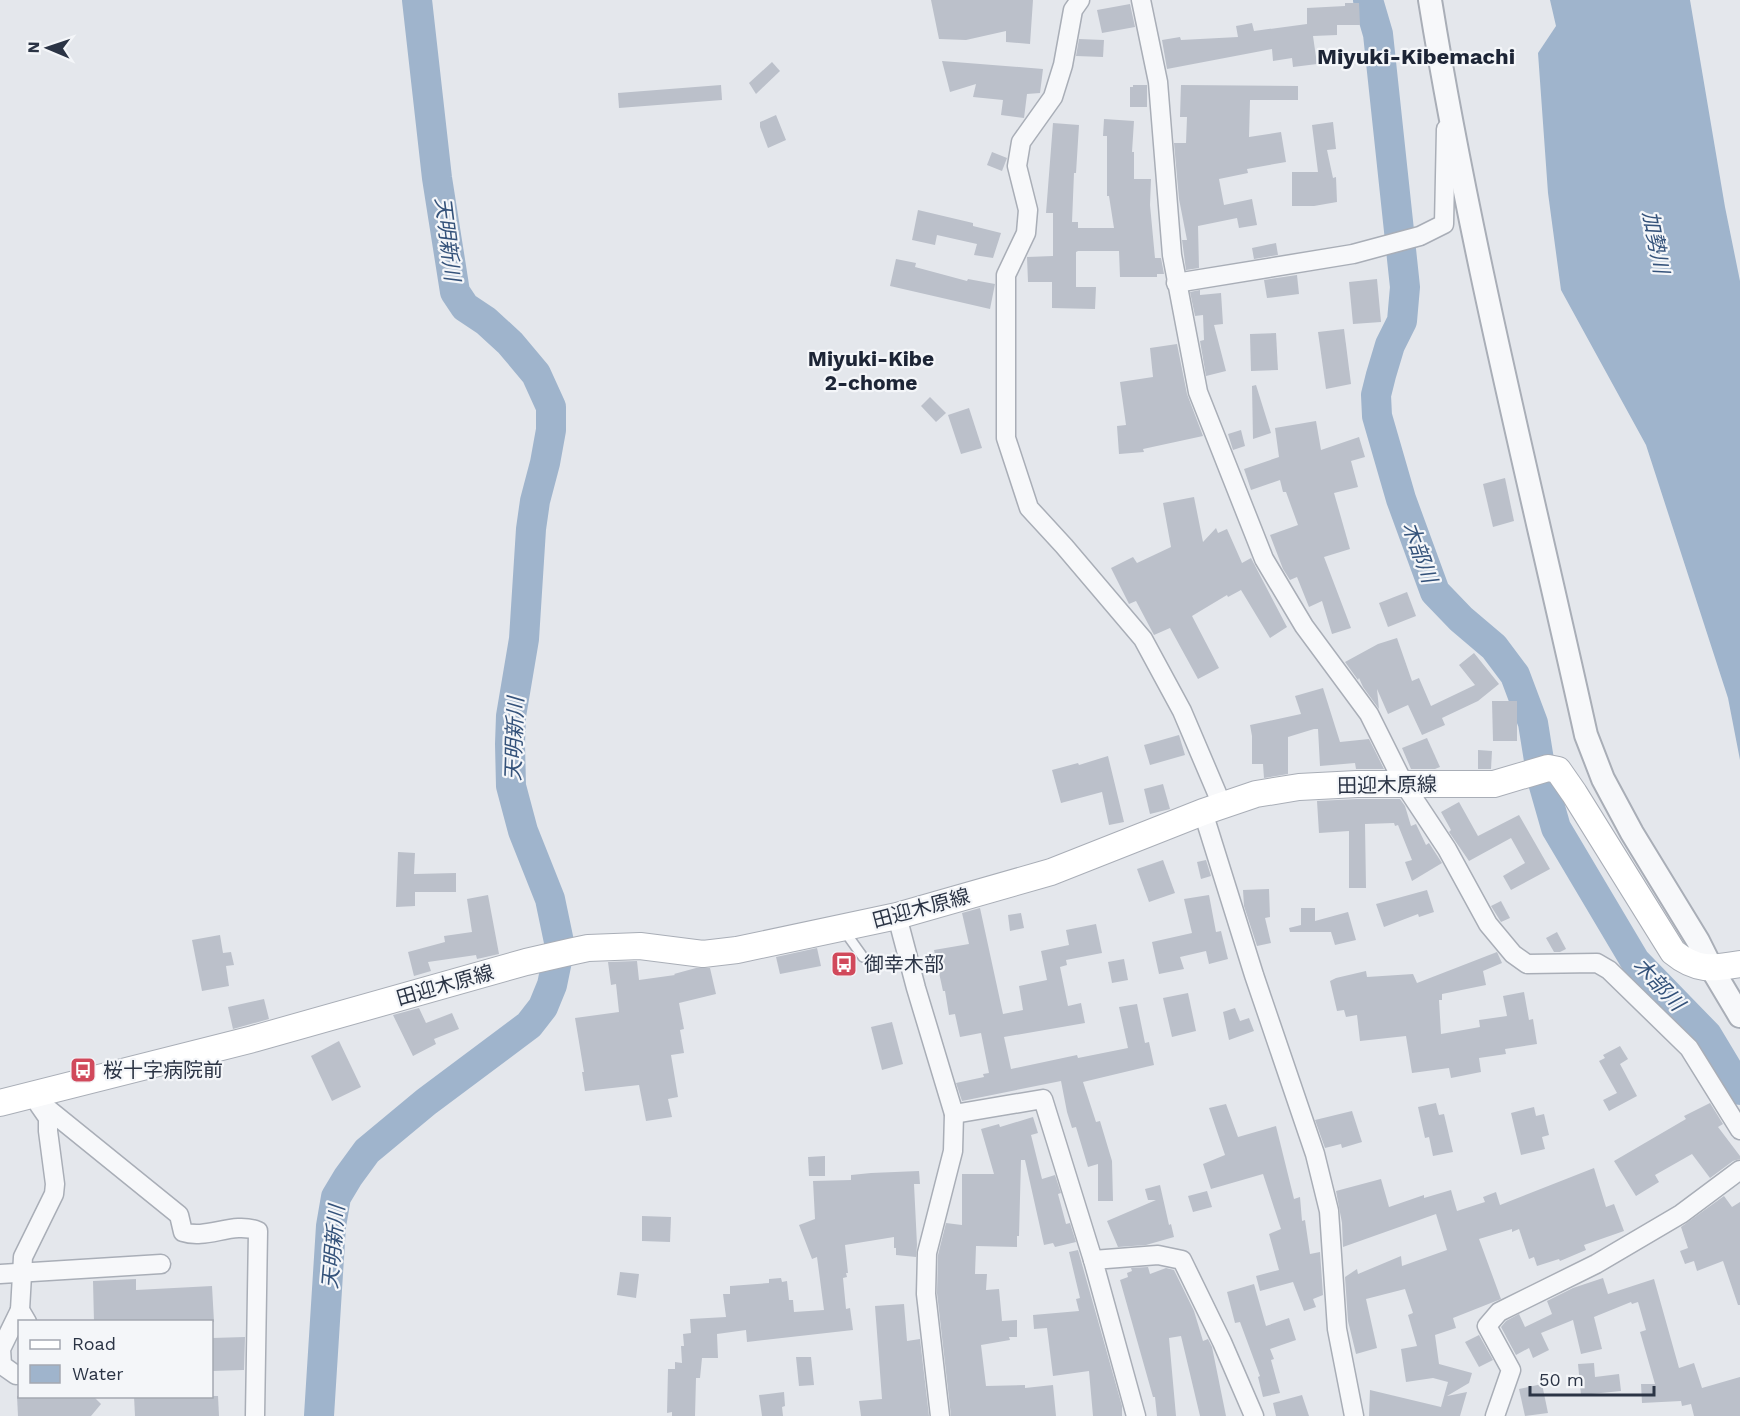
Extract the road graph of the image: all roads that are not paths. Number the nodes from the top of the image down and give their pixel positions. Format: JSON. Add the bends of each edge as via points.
{"nodes":[{"id":1,"x":1080,"y":0,"type":"edge"},
{"id":2,"x":1140,"y":0,"type":"edge"},
{"id":3,"x":1430,"y":0,"type":"edge"},
{"id":4,"x":1447,"y":103,"type":"junction"},
{"id":5,"x":1176,"y":283,"type":"junction"},
{"id":6,"x":1404,"y":784,"type":"junction"},
{"id":7,"x":1212,"y":809,"type":"junction"},
{"id":8,"x":897,"y":915,"type":"junction"},
{"id":9,"x":842,"y":928,"type":"junction"},
{"id":10,"x":863,"y":957,"type":"dead end"},
{"id":11,"x":1740,"y":964,"type":"edge"},
{"id":12,"x":1712,"y":969,"type":"junction"},
{"id":13,"x":1740,"y":1016,"type":"edge"},
{"id":14,"x":32,"y":1096,"type":"junction"},
{"id":15,"x":0,"y":1103,"type":"edge"},
{"id":16,"x":954,"y":1114,"type":"junction"},
{"id":17,"x":1740,"y":1130,"type":"edge"},
{"id":18,"x":1740,"y":1170,"type":"edge"},
{"id":19,"x":1093,"y":1260,"type":"junction"},
{"id":20,"x":161,"y":1264,"type":"dead end"},
{"id":21,"x":22,"y":1273,"type":"junction"},
{"id":22,"x":0,"y":1274,"type":"edge"},
{"id":23,"x":23,"y":1316,"type":"edge"},
{"id":24,"x":18,"y":1324,"type":"edge"},
{"id":25,"x":16,"y":1375,"type":"dead end"},
{"id":26,"x":255,"y":1416,"type":"edge"},
{"id":27,"x":940,"y":1416,"type":"edge"},
{"id":28,"x":1136,"y":1416,"type":"edge"},
{"id":29,"x":1254,"y":1416,"type":"edge"},
{"id":30,"x":1354,"y":1416,"type":"edge"},
{"id":31,"x":1495,"y":1416,"type":"edge"}],
"edges":[{"from":1,"to":7,"type":"street","via":[[1073,10],[1053,97],[1021,142],[1017,166],[1028,210],[1026,233],[1006,275],[1006,438],[1029,508],[1143,639],[1182,711]]},
{"from":2,"to":5,"type":"street","via":[[1158,82]]},
{"from":3,"to":4,"type":"street"},
{"from":4,"to":5,"type":"street","via":[[1444,224],[1420,236],[1363,251]]},
{"from":4,"to":12,"type":"street","via":[[1586,735],[1622,815]]},
{"from":5,"to":6,"type":"street","via":[[1198,392],[1263,559],[1304,626],[1369,714]]},
{"from":6,"to":7,"type":"main road","name":"田迎木原線","via":[[1299,787],[1256,794]]},
{"from":6,"to":12,"type":"main road","name":"田迎木原線","via":[[1494,784],[1548,768],[1558,770],[1673,952],[1686,963]]},
{"from":6,"to":17,"type":"street","via":[[1447,849],[1488,924],[1513,954],[1527,964],[1597,963],[1609,970],[1689,1048]]},
{"from":7,"to":8,"type":"main road","name":"田迎木原線","via":[[1051,872]]},
{"from":7,"to":30,"type":"street","via":[[1254,975],[1315,1154],[1329,1211],[1337,1329]]},
{"from":8,"to":9,"type":"main road","name":"田迎木原線"},
{"from":8,"to":16,"type":"street"},
{"from":9,"to":10,"type":"lane"},
{"from":9,"to":14,"type":"main road","name":"田迎木原線","via":[[703,954],[640,946],[588,948]]},
{"from":11,"to":12,"type":"main road","name":"田迎木原線"},
{"from":12,"to":13,"type":"street"},
{"from":14,"to":15,"type":"main road","name":"田迎木原線"},
{"from":14,"to":21,"type":"street","via":[[48,1118],[54,1194],[23,1257]]},
{"from":14,"to":26,"type":"street","via":[[179,1215],[183,1232],[193,1235],[249,1227],[258,1231]]},
{"from":16,"to":19,"type":"street","via":[[1043,1099]]},
{"from":16,"to":27,"type":"street","via":[[953,1151],[927,1253],[926,1294]]},
{"from":18,"to":31,"type":"street","via":[[1681,1214],[1596,1264],[1499,1312],[1487,1326],[1512,1370]]},
{"from":19,"to":28,"type":"street"},
{"from":19,"to":29,"type":"street","via":[[1158,1255],[1182,1260]]},
{"from":20,"to":21,"type":"street"},
{"from":21,"to":22,"type":"street"},
{"from":21,"to":23,"type":"street"},
{"from":24,"to":25,"type":"street","via":[[1,1349],[2,1365]]}]}
